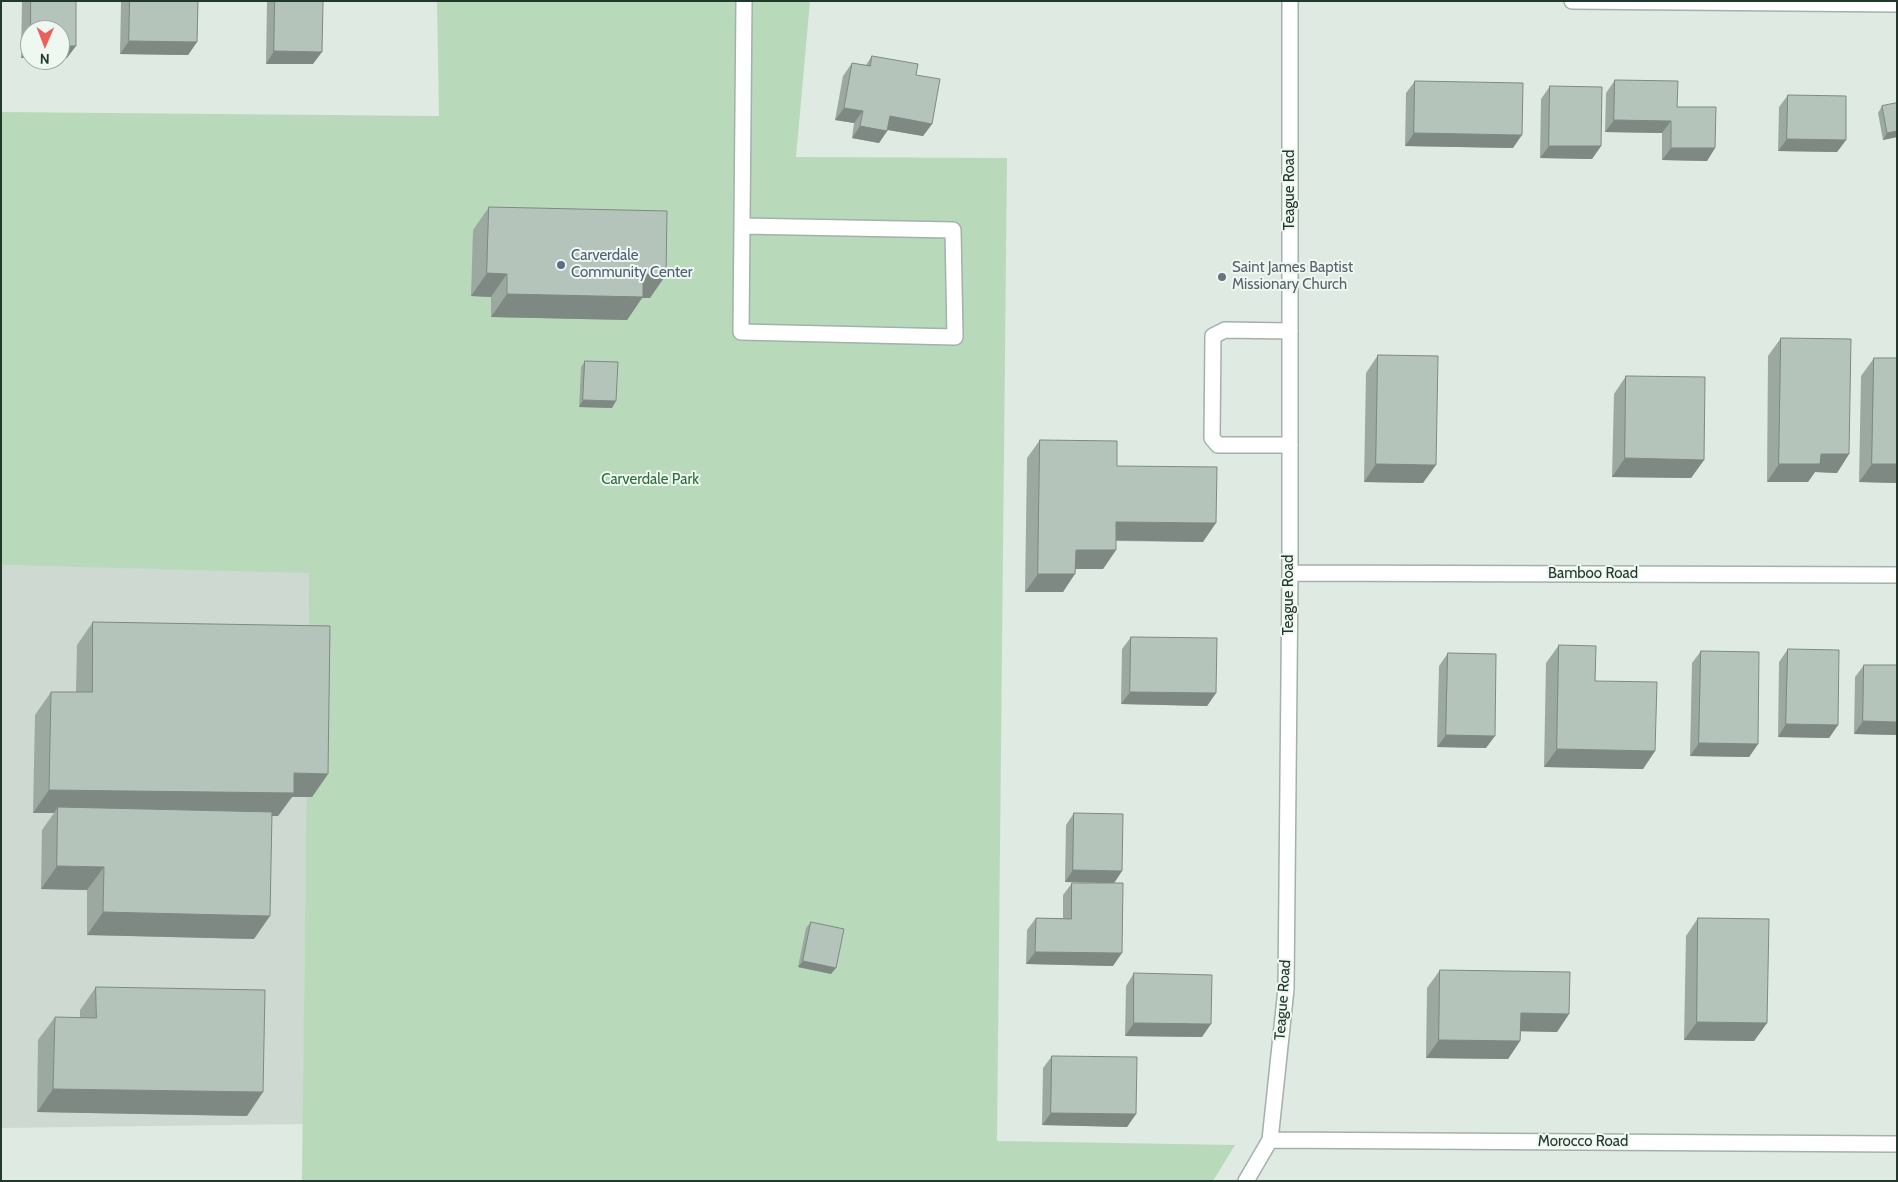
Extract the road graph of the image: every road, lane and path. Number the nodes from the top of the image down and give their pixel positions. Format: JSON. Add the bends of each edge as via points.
{"nodes":[{"id":1,"x":744,"y":1,"type":"edge"},
{"id":2,"x":1290,"y":1,"type":"edge"},
{"id":3,"x":1572,"y":1,"type":"edge"},
{"id":4,"x":1897,"y":4,"type":"edge"},
{"id":5,"x":742,"y":226,"type":"junction"},
{"id":6,"x":1290,"y":331,"type":"junction"},
{"id":7,"x":1290,"y":445,"type":"junction"},
{"id":8,"x":1290,"y":573,"type":"junction"},
{"id":9,"x":1897,"y":575,"type":"edge"},
{"id":10,"x":1270,"y":1140,"type":"junction"},
{"id":11,"x":1897,"y":1144,"type":"edge"},
{"id":12,"x":1246,"y":1181,"type":"edge"}],
"edges":[{"from":1,"to":5,"type":"street"},
{"from":2,"to":6,"type":"street","name":"Teague Road"},
{"from":3,"to":4,"type":"street"},
{"from":5,"to":5,"type":"street","via":[[953,230],[955,337],[740,332]]},
{"from":6,"to":7,"type":"street","name":"Teague Road"},
{"from":6,"to":7,"type":"street","via":[[1225,330],[1213,336],[1212,438],[1218,445]]},
{"from":7,"to":8,"type":"street","name":"Teague Road"},
{"from":8,"to":9,"type":"street","name":"Bamboo Road"},
{"from":8,"to":10,"type":"street","name":"Teague Road","via":[[1286,989]]},
{"from":10,"to":11,"type":"street","name":"Morocco Road"},
{"from":10,"to":12,"type":"street","name":"Teague Road"}]}
